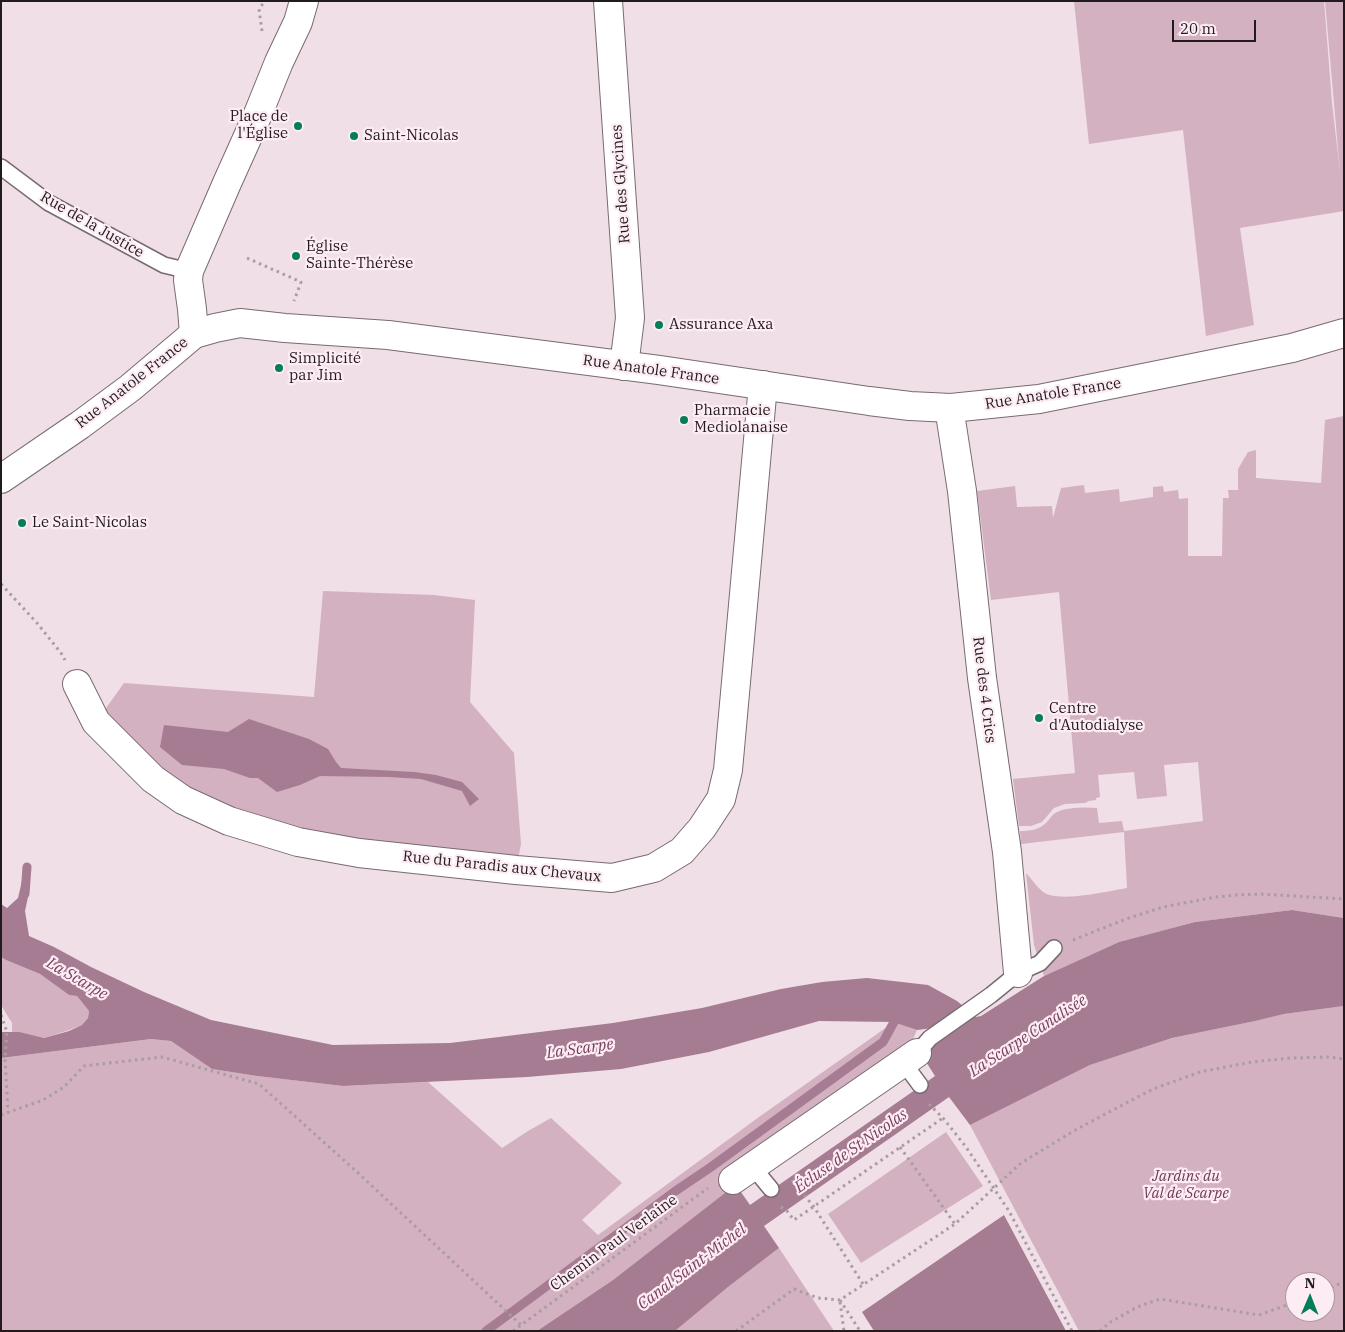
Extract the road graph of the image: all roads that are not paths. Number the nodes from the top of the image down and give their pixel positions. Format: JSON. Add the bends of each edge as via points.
{"nodes":[{"id":1,"x":304,"y":1,"type":"edge"},
{"id":2,"x":608,"y":1,"type":"edge"},
{"id":3,"x":1,"y":167,"type":"edge"},
{"id":4,"x":189,"y":271,"type":"junction"},
{"id":5,"x":1344,"y":333,"type":"edge"},
{"id":6,"x":194,"y":334,"type":"junction"},
{"id":7,"x":624,"y":366,"type":"junction"},
{"id":8,"x":763,"y":385,"type":"junction"},
{"id":9,"x":951,"y":408,"type":"junction"},
{"id":10,"x":1,"y":479,"type":"edge"},
{"id":11,"x":77,"y":684,"type":"road end"},
{"id":12,"x":1054,"y":948,"type":"road end"},
{"id":13,"x":1018,"y":973,"type":"junction"},
{"id":14,"x":917,"y":1051,"type":"junction"},
{"id":15,"x":920,"y":1085,"type":"dead end"},
{"id":16,"x":735,"y":1175,"type":"joint"},
{"id":17,"x":771,"y":1189,"type":"dead end"}],
"edges":[{"from":1,"to":4,"type":"street","via":[[298,22]]},
{"from":2,"to":7,"type":"street","name":"Rue des Glycines","via":[[630,318]]},
{"from":3,"to":4,"type":"lane","name":"Rue de la Justice","via":[[49,203],[164,265]]},
{"from":4,"to":6,"type":"street"},
{"from":5,"to":9,"type":"street","name":"Rue Anatole France","via":[[1292,348],[1039,399]]},
{"from":6,"to":7,"type":"street","name":"Rue Anatole France","via":[[240,322],[388,335]]},
{"from":6,"to":10,"type":"street","name":"Rue Anatole France","via":[[130,388]]},
{"from":7,"to":8,"type":"street","name":"Rue Anatole France"},
{"from":8,"to":9,"type":"street","name":"Rue Anatole France","via":[[869,401]]},
{"from":8,"to":11,"type":"street","name":"Rue du Paradis aux Chevaux","via":[[728,770],[721,799],[702,828],[682,851],[654,868],[612,878],[516,870],[298,842],[229,821],[183,800],[154,779],[96,722]]},
{"from":9,"to":13,"type":"street","name":"Rue des 4 Crics","via":[[982,678],[1007,852]]},
{"from":12,"to":13,"type":"lane","via":[[1040,962]]},
{"from":13,"to":14,"type":"lane"},
{"from":14,"to":15,"type":"lane"},
{"from":14,"to":16,"type":"street"},
{"from":16,"to":17,"type":"lane"}]}
